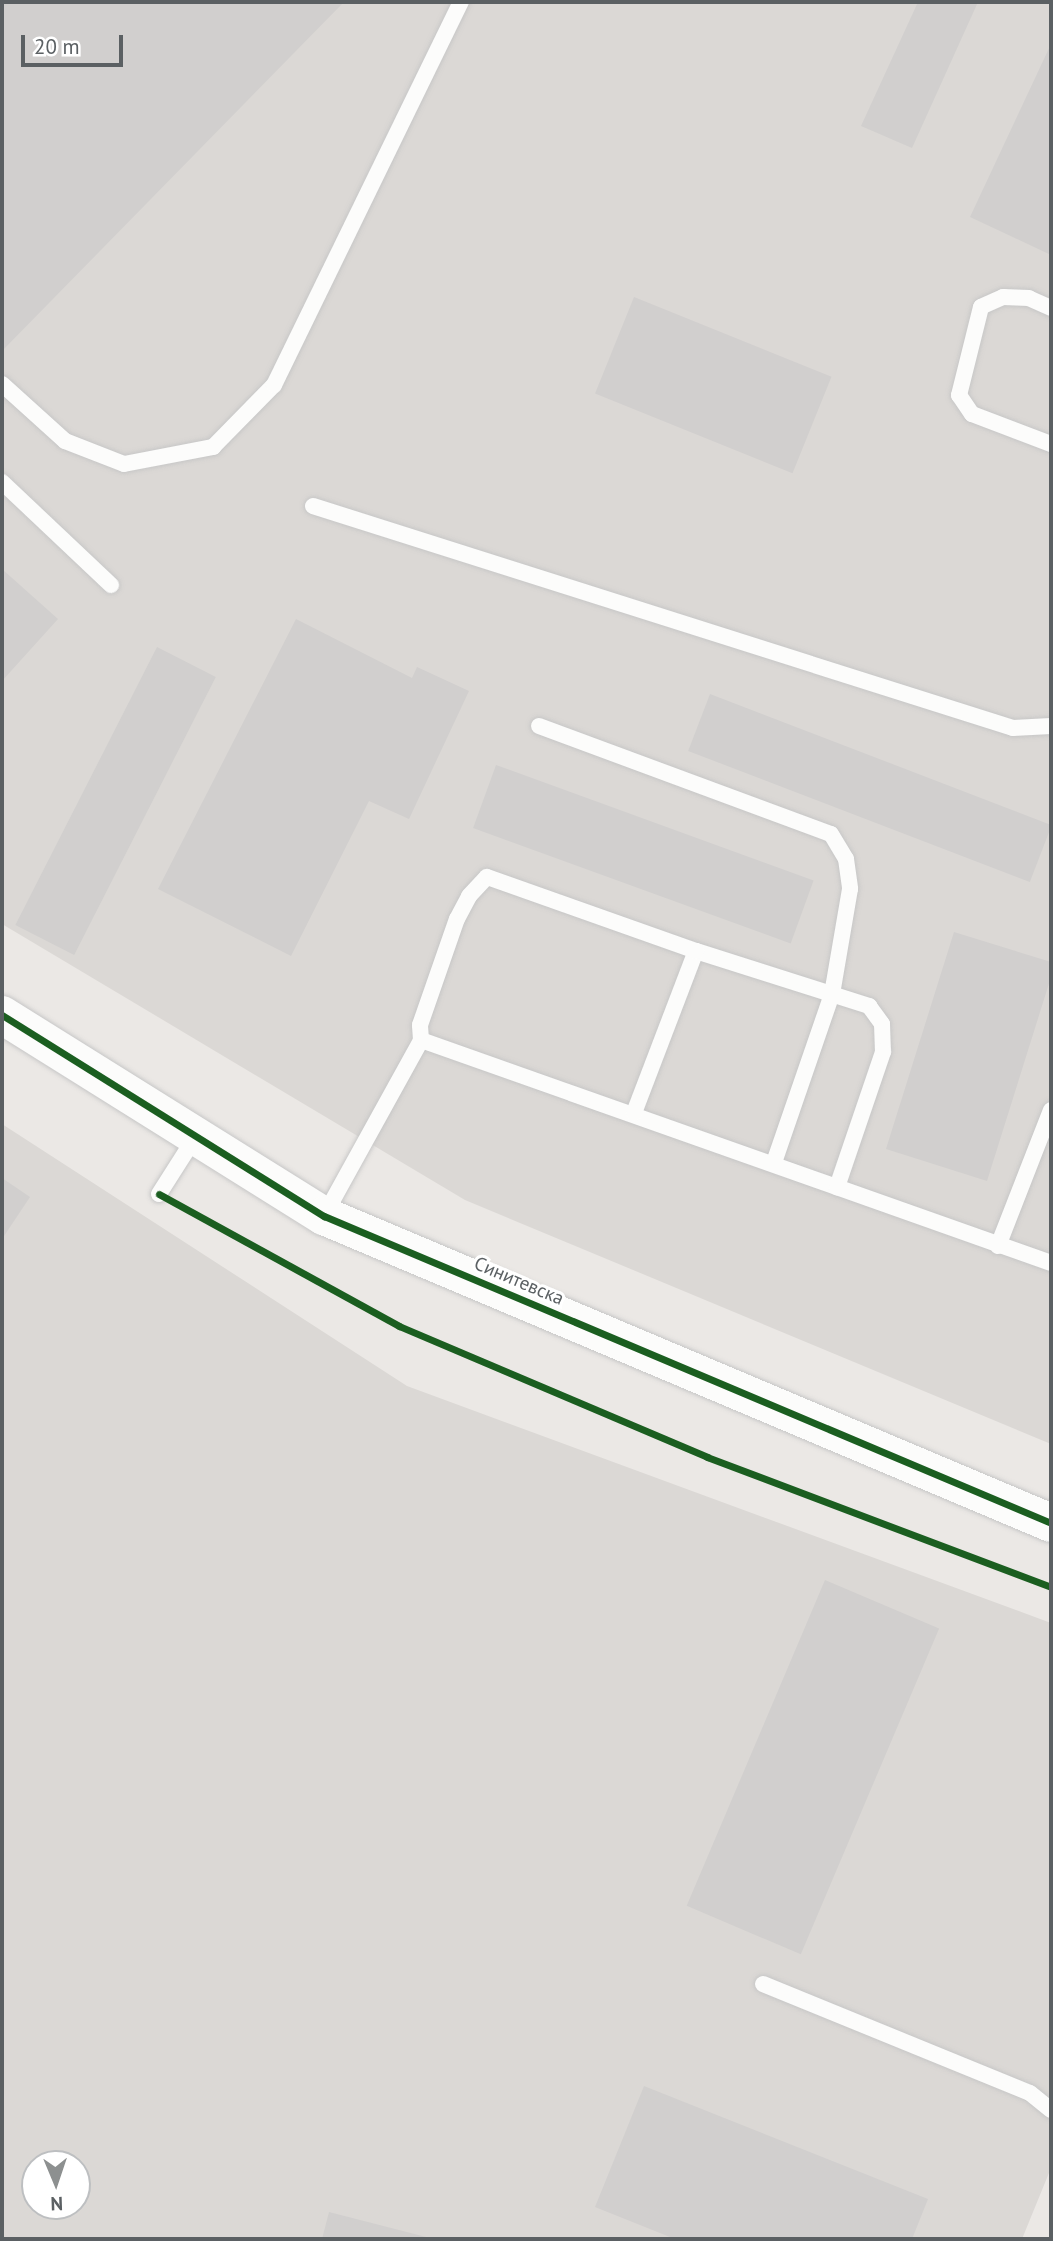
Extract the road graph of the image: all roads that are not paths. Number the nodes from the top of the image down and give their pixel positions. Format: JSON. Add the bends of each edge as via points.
{"nodes":[{"id":1,"x":461,"y":2,"type":"edge"},
{"id":2,"x":1051,"y":308,"type":"edge"},
{"id":3,"x":2,"y":384,"type":"edge"},
{"id":4,"x":1051,"y":444,"type":"edge"},
{"id":5,"x":2,"y":482,"type":"edge"},
{"id":6,"x":313,"y":506,"type":"dead end"},
{"id":7,"x":111,"y":586,"type":"dead end"},
{"id":8,"x":539,"y":726,"type":"dead end"},
{"id":9,"x":1051,"y":726,"type":"edge"},
{"id":10,"x":696,"y":951,"type":"junction"},
{"id":11,"x":832,"y":995,"type":"junction"},
{"id":12,"x":2,"y":1015,"type":"edge"},
{"id":13,"x":421,"y":1040,"type":"junction"},
{"id":14,"x":1051,"y":1110,"type":"edge"},
{"id":15,"x":634,"y":1113,"type":"junction"},
{"id":16,"x":196,"y":1136,"type":"junction"},
{"id":17,"x":774,"y":1162,"type":"junction"},
{"id":18,"x":837,"y":1187,"type":"junction"},
{"id":19,"x":159,"y":1194,"type":"dead end"},
{"id":20,"x":324,"y":1216,"type":"junction"},
{"id":21,"x":998,"y":1246,"type":"junction"},
{"id":22,"x":1051,"y":1263,"type":"edge"},
{"id":23,"x":1051,"y":1523,"type":"edge"},
{"id":24,"x":763,"y":1984,"type":"dead end"},
{"id":25,"x":1051,"y":2110,"type":"edge"}],
"edges":[{"from":1,"to":3,"type":"lane","via":[[274,386],[213,447],[124,464],[65,441]]},
{"from":2,"to":4,"type":"lane","via":[[1029,298],[1003,296],[981,307],[959,395],[972,414]]},
{"from":5,"to":7,"type":"lane"},
{"from":6,"to":9,"type":"lane","via":[[1013,727]]},
{"from":8,"to":11,"type":"lane","via":[[831,834],[846,859],[850,889]]},
{"from":10,"to":11,"type":"lane"},
{"from":10,"to":13,"type":"lane","via":[[487,877],[468,896],[457,919],[420,1025]]},
{"from":10,"to":15,"type":"lane"},
{"from":11,"to":17,"type":"lane"},
{"from":11,"to":18,"type":"lane","via":[[869,1006],[882,1024],[883,1042]]},
{"from":12,"to":16,"type":"street","name":"Синитевска"},
{"from":13,"to":15,"type":"lane"},
{"from":13,"to":20,"type":"lane"},
{"from":14,"to":21,"type":"lane"},
{"from":15,"to":17,"type":"lane"},
{"from":16,"to":19,"type":"lane"},
{"from":16,"to":20,"type":"street","name":"Синитевска"},
{"from":17,"to":18,"type":"lane"},
{"from":18,"to":21,"type":"lane"},
{"from":20,"to":23,"type":"street","name":"Синитевска"},
{"from":21,"to":22,"type":"lane"},
{"from":24,"to":25,"type":"lane","via":[[1030,2093]]}]}
